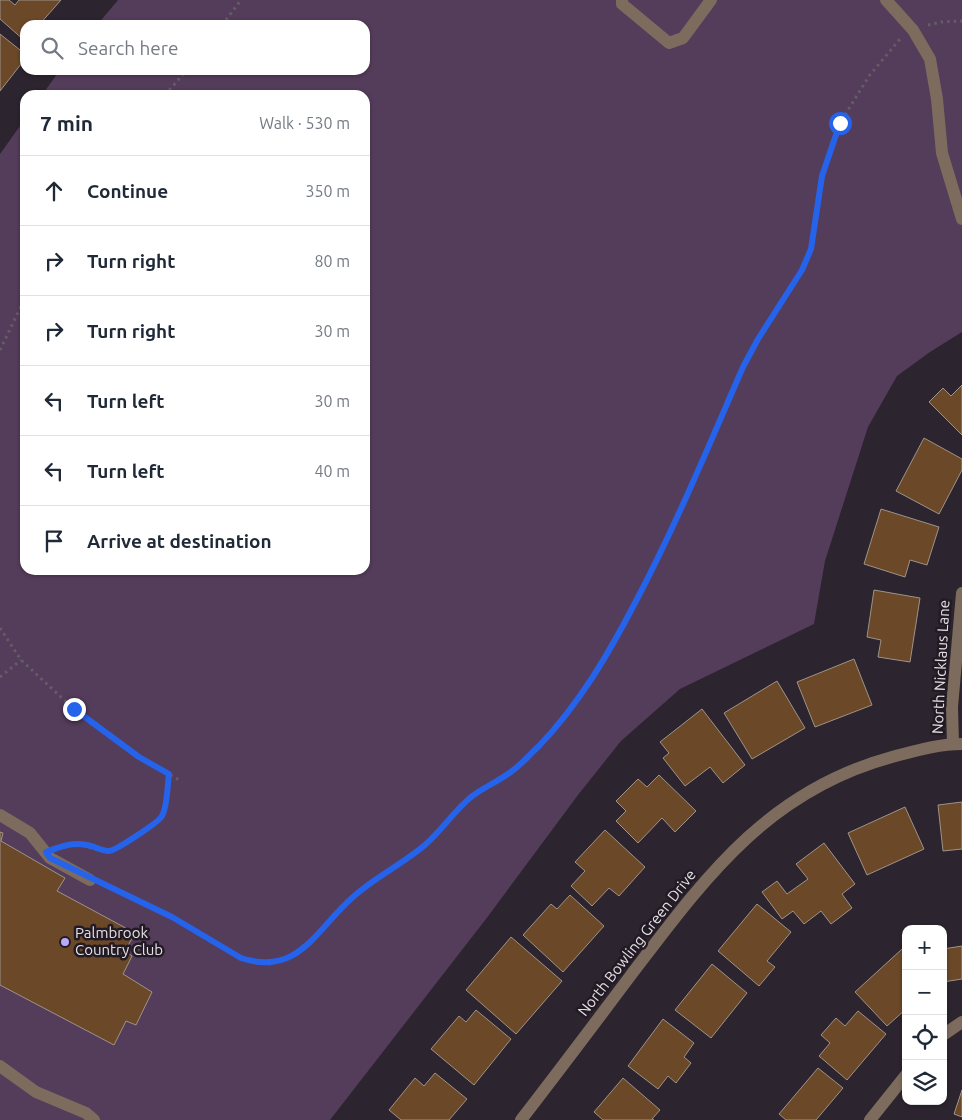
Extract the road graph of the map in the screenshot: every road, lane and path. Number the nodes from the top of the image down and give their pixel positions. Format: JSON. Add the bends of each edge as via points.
{"nodes":[{"id":1,"x":241,"y":0,"type":"edge"},
{"id":2,"x":622,"y":0,"type":"edge"},
{"id":3,"x":712,"y":0,"type":"edge"},
{"id":4,"x":886,"y":0,"type":"edge"},
{"id":5,"x":226,"y":20,"type":"edge"},
{"id":6,"x":962,"y":21,"type":"edge"},
{"id":7,"x":913,"y":30,"type":"junction"},
{"id":8,"x":183,"y":75,"type":"edge"},
{"id":9,"x":169,"y":90,"type":"edge"},
{"id":10,"x":962,"y":219,"type":"edge"},
{"id":11,"x":20,"y":308,"type":"edge"},
{"id":12,"x":0,"y":350,"type":"edge"},
{"id":13,"x":962,"y":593,"type":"edge"},
{"id":14,"x":0,"y":628,"type":"edge"},
{"id":15,"x":21,"y":660,"type":"junction"},
{"id":16,"x":0,"y":677,"type":"edge"},
{"id":17,"x":957,"y":744,"type":"edge"},
{"id":18,"x":169,"y":774,"type":"junction"},
{"id":19,"x":179,"y":780,"type":"dead end"},
{"id":20,"x":0,"y":815,"type":"edge"},
{"id":21,"x":46,"y":852,"type":"junction"},
{"id":22,"x":90,"y":880,"type":"joint"},
{"id":23,"x":962,"y":1022,"type":"edge"},
{"id":24,"x":947,"y":1032,"type":"edge"},
{"id":25,"x":0,"y":1066,"type":"edge"},
{"id":26,"x":902,"y":1080,"type":"edge"},
{"id":27,"x":94,"y":1120,"type":"edge"},
{"id":28,"x":521,"y":1120,"type":"edge"},
{"id":29,"x":870,"y":1120,"type":"edge"}],
"edges":[{"from":1,"to":5,"type":"path"},
{"from":2,"to":3,"type":"street","via":[[622,4],[669,43],[684,38]]},
{"from":4,"to":7,"type":"street"},
{"from":6,"to":7,"type":"path","via":[[941,22]]},
{"from":7,"to":10,"type":"street","via":[[930,59],[942,154]]},
{"from":7,"to":22,"type":"path","via":[[901,38],[870,76],[840,123],[826,163],[811,249],[802,270],[743,367],[664,547],[614,643],[590,683],[540,745],[512,771],[463,804],[425,844],[354,896],[311,942],[271,964],[241,958],[172,917]]},
{"from":8,"to":9,"type":"path"},
{"from":11,"to":12,"type":"path"},
{"from":13,"to":17,"type":"street","name":"North Nicklaus Lane","via":[[952,707]]},
{"from":14,"to":15,"type":"path"},
{"from":15,"to":16,"type":"path"},
{"from":15,"to":18,"type":"path","via":[[74,709],[139,757]]},
{"from":17,"to":28,"type":"street","name":"North Bowling Green Drive","via":[[924,748],[834,776],[794,798],[748,835],[689,898]]},
{"from":18,"to":19,"type":"path"},
{"from":18,"to":21,"type":"path","via":[[163,815],[151,828],[108,851],[72,844]]},
{"from":20,"to":21,"type":"street","via":[[30,833]]},
{"from":21,"to":22,"type":"street","via":[[50,858]]},
{"from":23,"to":24,"type":"street"},
{"from":25,"to":27,"type":"street","via":[[36,1092],[86,1113]]},
{"from":26,"to":29,"type":"street"}]}
